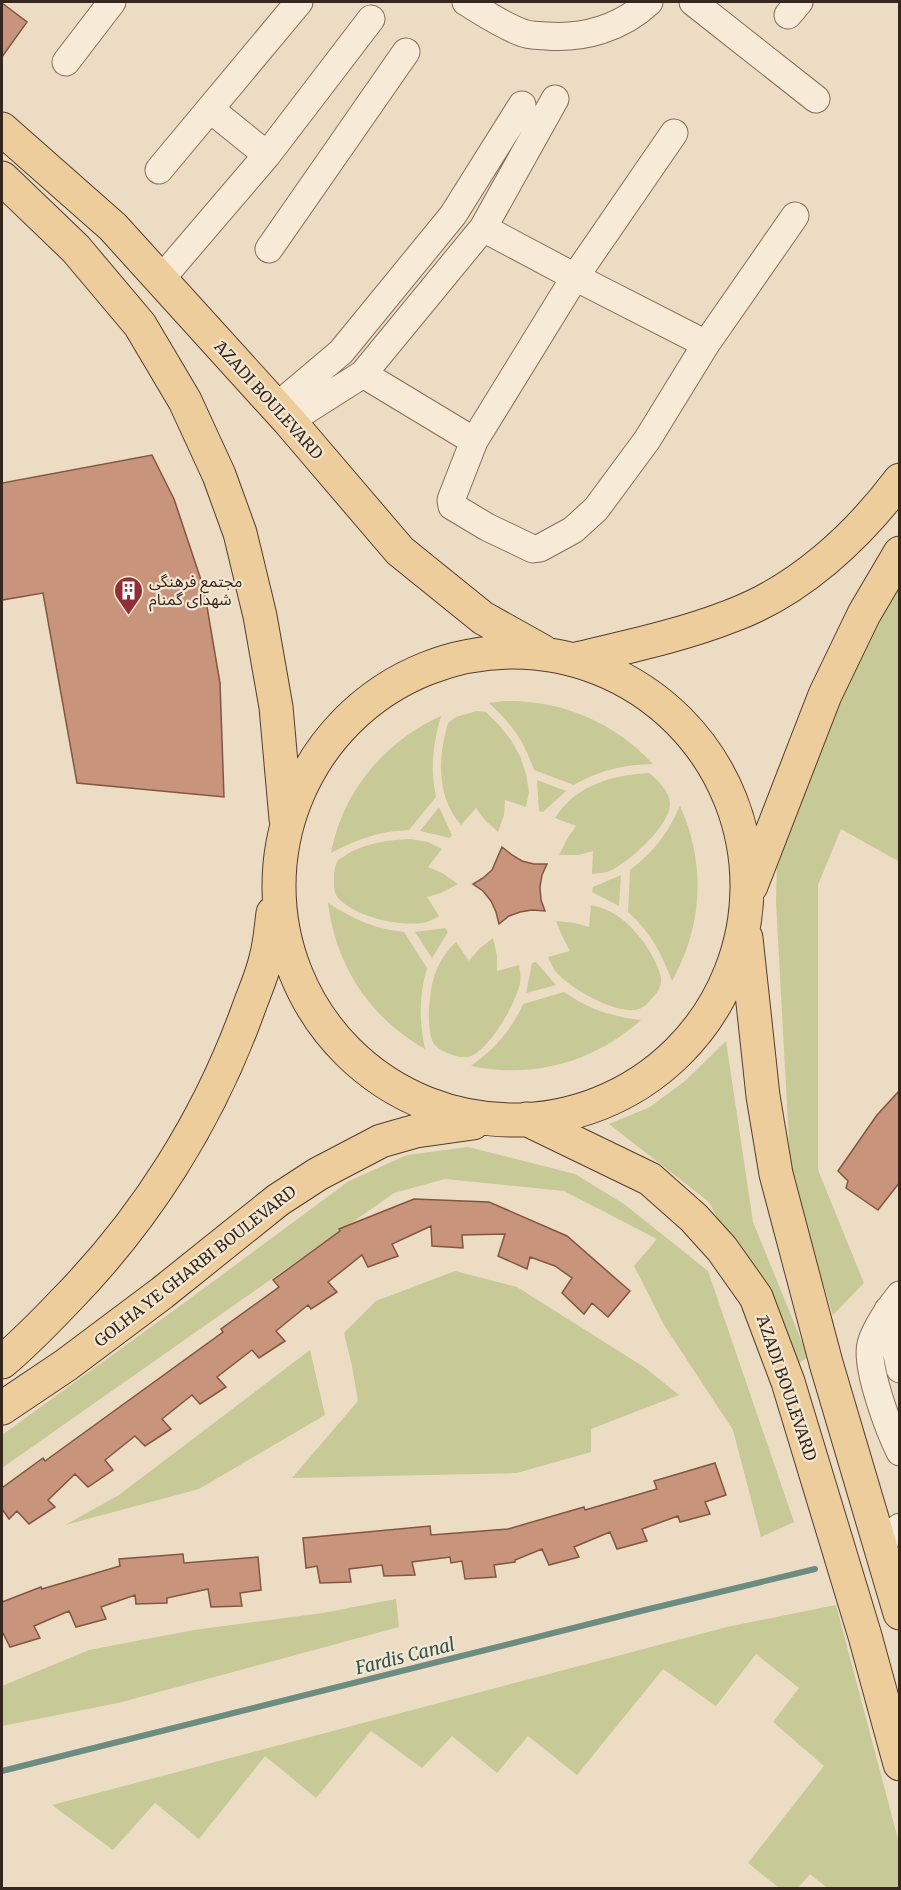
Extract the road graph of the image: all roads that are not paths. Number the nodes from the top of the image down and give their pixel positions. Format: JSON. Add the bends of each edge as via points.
{"nodes":[{"id":1,"x":112,"y":2,"type":"edge"},
{"id":2,"x":298,"y":2,"type":"edge"},
{"id":3,"x":466,"y":2,"type":"edge"},
{"id":4,"x":649,"y":2,"type":"edge"},
{"id":5,"x":693,"y":2,"type":"edge"},
{"id":6,"x":371,"y":19,"type":"dead end"},
{"id":7,"x":406,"y":52,"type":"dead end"},
{"id":8,"x":66,"y":62,"type":"dead end"},
{"id":9,"x":555,"y":99,"type":"dead end"},
{"id":10,"x":816,"y":99,"type":"dead end"},
{"id":11,"x":522,"y":105,"type":"dead end"},
{"id":12,"x":210,"y":109,"type":"junction"},
{"id":13,"x":2,"y":129,"type":"edge"},
{"id":14,"x":674,"y":134,"type":"dead end"},
{"id":15,"x":267,"y":156,"type":"junction"},
{"id":16,"x":159,"y":170,"type":"dead end"},
{"id":17,"x":2,"y":177,"type":"edge"},
{"id":18,"x":795,"y":216,"type":"dead end"},
{"id":19,"x":483,"y":228,"type":"junction"},
{"id":20,"x":270,"y":249,"type":"dead end"},
{"id":21,"x":575,"y":277,"type":"junction"},
{"id":22,"x":161,"y":279,"type":"junction"},
{"id":23,"x":706,"y":344,"type":"junction"},
{"id":24,"x":363,"y":374,"type":"junction"},
{"id":25,"x":282,"y":414,"type":"junction"},
{"id":26,"x":474,"y":441,"type":"junction"},
{"id":27,"x":900,"y":480,"type":"edge"},
{"id":28,"x":900,"y":553,"type":"edge"},
{"id":29,"x":561,"y":657,"type":"junction"},
{"id":30,"x":287,"y":827,"type":"junction"},
{"id":31,"x":279,"y":876,"type":"junction"},
{"id":32,"x":746,"y":908,"type":"junction"},
{"id":33,"x":514,"y":1120,"type":"junction"},
{"id":34,"x":894,"y":1303,"type":"edge"},
{"id":35,"x":2,"y":1362,"type":"edge"},
{"id":36,"x":900,"y":1369,"type":"edge"},
{"id":37,"x":2,"y":1408,"type":"edge"},
{"id":38,"x":900,"y":1452,"type":"edge"},
{"id":39,"x":889,"y":1536,"type":"edge"},
{"id":40,"x":900,"y":1613,"type":"edge"},
{"id":41,"x":900,"y":1764,"type":"edge"}],
"edges":[{"from":1,"to":8,"type":"street"},
{"from":2,"to":12,"type":"street"},
{"from":3,"to":4,"type":"street","via":[[525,34],[565,37],[604,31]]},
{"from":5,"to":10,"type":"street"},
{"from":6,"to":15,"type":"street"},
{"from":7,"to":20,"type":"street"},
{"from":9,"to":19,"type":"street"},
{"from":11,"to":25,"type":"street","via":[[453,215],[341,352]]},
{"from":12,"to":15,"type":"street"},
{"from":12,"to":16,"type":"street"},
{"from":13,"to":22,"type":"main road","name":"َAZADI BOULEVARD","via":[[113,226]]},
{"from":14,"to":21,"type":"street"},
{"from":15,"to":22,"type":"street"},
{"from":17,"to":30,"type":"main road","via":[[76,249],[140,325],[185,401],[219,475],[240,533],[261,616],[276,707]]},
{"from":18,"to":23,"type":"street"},
{"from":19,"to":21,"type":"street"},
{"from":19,"to":24,"type":"street"},
{"from":21,"to":23,"type":"street"},
{"from":21,"to":26,"type":"street"},
{"from":22,"to":25,"type":"main road","name":"َAZADI BOULEVARD"},
{"from":23,"to":26,"type":"street","via":[[648,441],[597,509],[573,530],[540,548],[533,549],[452,506]]},
{"from":24,"to":25,"type":"street"},
{"from":24,"to":26,"type":"street"},
{"from":25,"to":29,"type":"main road","name":"َAZADI BOULEVARD","via":[[400,551],[483,618]]},
{"from":27,"to":29,"type":"main road","via":[[838,548],[784,590],[758,604],[669,637]]},
{"from":28,"to":32,"type":"main road","via":[[864,614],[825,695]]},
{"from":29,"to":30,"type":"main road","via":[[516,653],[475,656],[428,668],[385,691],[330,740],[304,782]]},
{"from":29,"to":32,"type":"main road","via":[[596,667],[653,698],[678,719],[709,757],[739,824],[747,872]]},
{"from":30,"to":31,"type":"main road"},
{"from":31,"to":33,"type":"main road","via":[[282,924],[295,972],[317,1015],[348,1053],[386,1083],[415,1099],[453,1112]]},
{"from":31,"to":35,"type":"main road","via":[[266,959],[225,1068],[204,1110],[137,1218],[88,1277]]},
{"from":32,"to":33,"type":"main road","name":"GOLHA YE GHARBI BOULEVARD","via":[[737,952],[722,990],[710,1012],[679,1050],[641,1081],[606,1100],[567,1113]]},
{"from":32,"to":39,"type":"main road","via":[[763,1096],[776,1174],[826,1363]]},
{"from":33,"to":37,"type":"main road","name":"GOLHA YE GHARBI BOULEVARD","via":[[407,1133],[381,1141],[318,1174],[278,1200],[66,1365]]},
{"from":33,"to":41,"type":"main road","name":"َAZADI BOULEVARD","via":[[650,1179],[722,1249],[756,1297],[788,1382]]},
{"from":34,"to":36,"type":"street"},
{"from":34,"to":38,"type":"street","via":[[871,1344],[871,1368]]},
{"from":39,"to":40,"type":"main road"}]}
